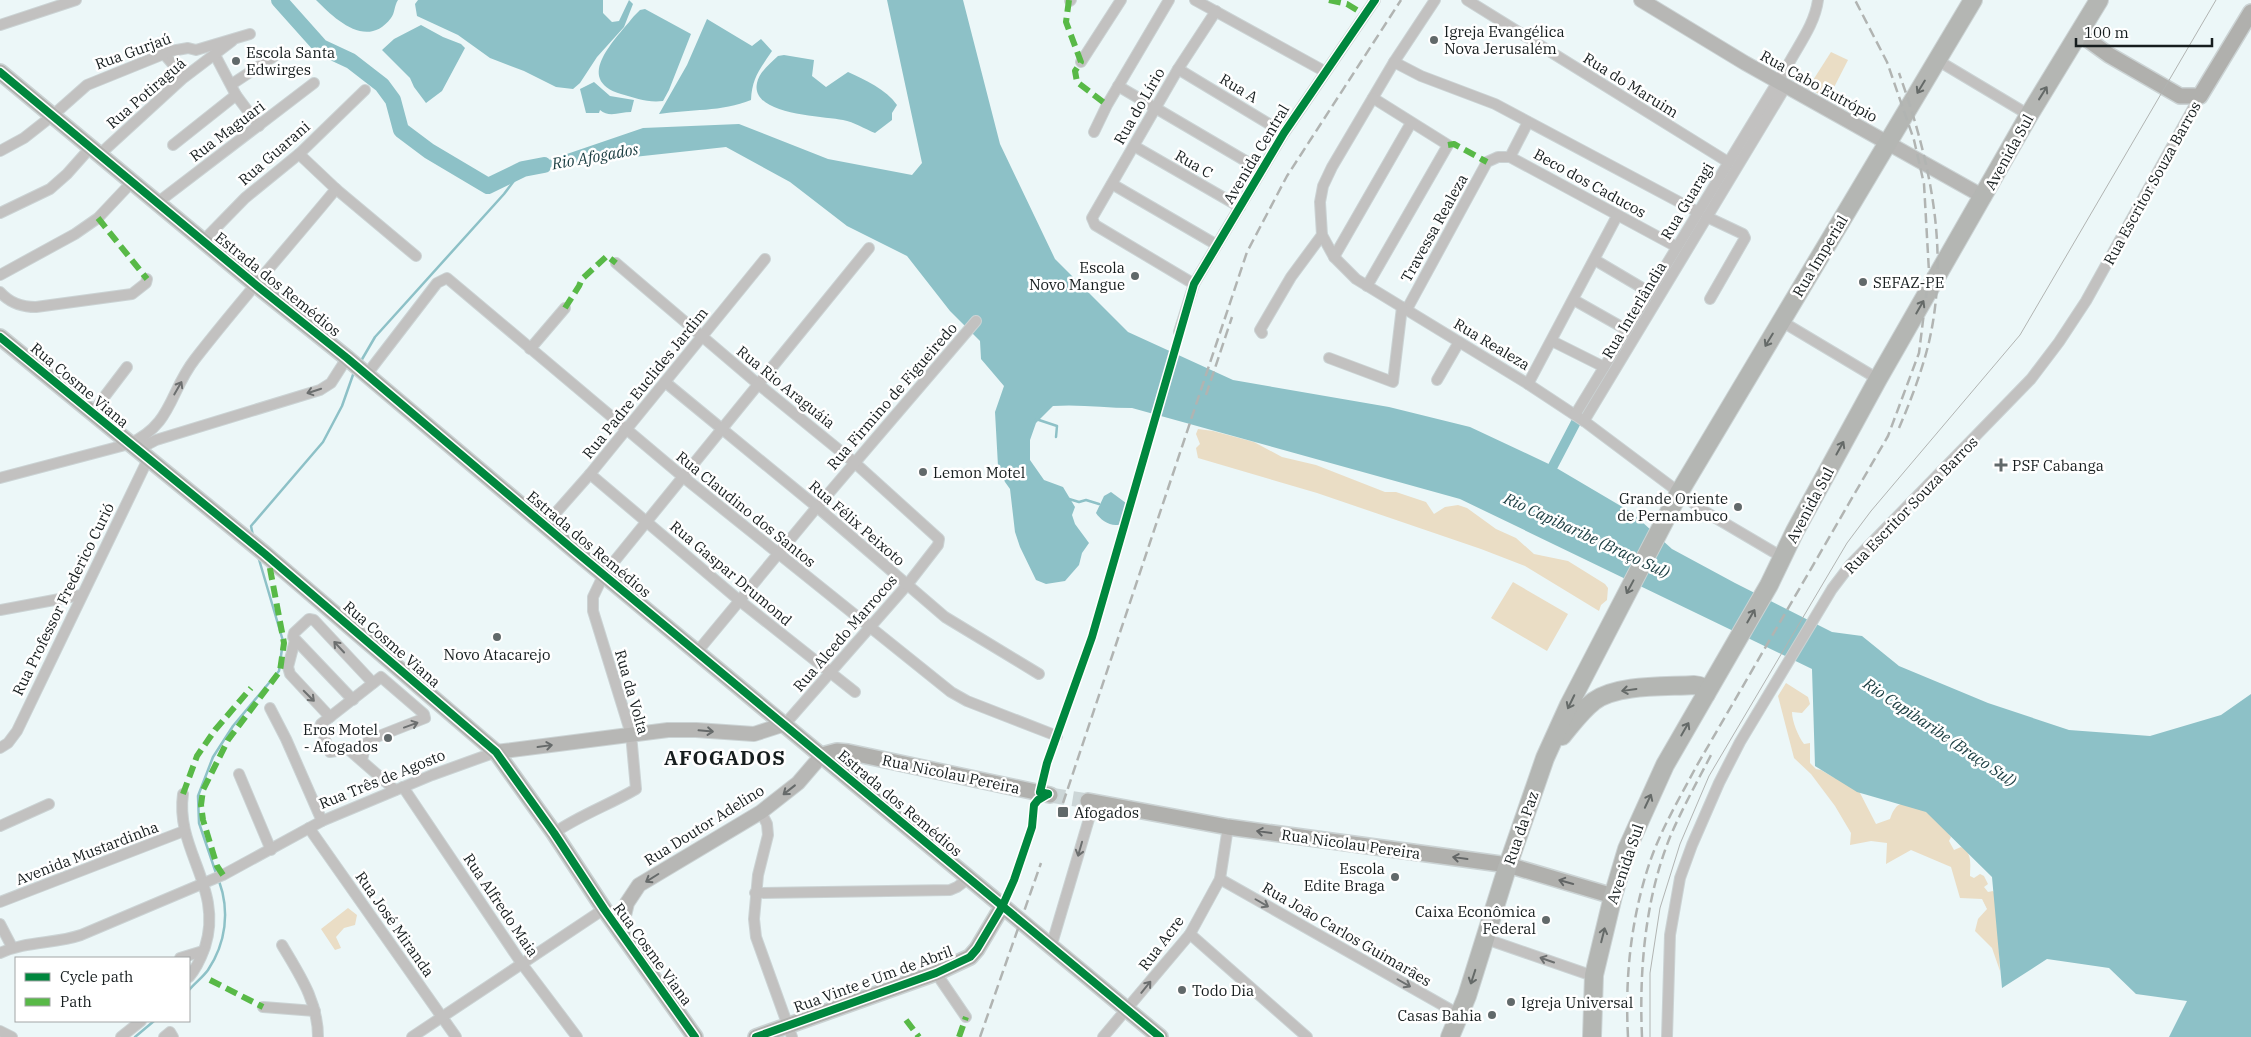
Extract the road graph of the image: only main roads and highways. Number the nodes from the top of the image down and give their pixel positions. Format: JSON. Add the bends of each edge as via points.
{"nodes":[{"id":1,"x":1973,"y":0,"type":"edge"},
{"id":2,"x":2099,"y":0,"type":"edge"},
{"id":3,"x":1643,"y":1,"type":"edge"},
{"id":4,"x":2251,"y":12,"type":"edge"},
{"id":5,"x":2086,"y":38,"type":"junction"},
{"id":6,"x":0,"y":72,"type":"edge"},
{"id":7,"x":1887,"y":142,"type":"junction"},
{"id":8,"x":1984,"y":196,"type":"junction"},
{"id":9,"x":0,"y":337,"type":"edge"},
{"id":10,"x":1609,"y":627,"type":"joint"},
{"id":11,"x":1706,"y":694,"type":"junction"},
{"id":12,"x":785,"y":724,"type":"junction"},
{"id":13,"x":496,"y":752,"type":"junction"},
{"id":14,"x":822,"y":755,"type":"junction"},
{"id":15,"x":1545,"y":758,"type":"junction"},
{"id":16,"x":1050,"y":795,"type":"tunnel mouth"},
{"id":17,"x":1091,"y":801,"type":"tunnel mouth"},
{"id":18,"x":1508,"y":865,"type":"junction"},
{"id":19,"x":1613,"y":896,"type":"junction"},
{"id":20,"x":1002,"y":907,"type":"junction"},
{"id":21,"x":620,"y":932,"type":"junction"},
{"id":22,"x":789,"y":1031,"type":"edge"},
{"id":23,"x":695,"y":1037,"type":"edge"},
{"id":24,"x":756,"y":1037,"type":"edge"},
{"id":25,"x":1160,"y":1037,"type":"edge"},
{"id":26,"x":1450,"y":1037,"type":"edge"},
{"id":27,"x":1592,"y":1037,"type":"edge"}],
"edges":[{"from":1,"to":7,"type":"highway","name":"Rua Imperial","one_way":true},
{"from":2,"to":5,"type":"highway","name":"Avenida Sul"},
{"from":3,"to":7,"type":"main road","name":"Rua Cabo Eutrópio"},
{"from":4,"to":5,"type":"main road","name":"Rua Escritor Souza Barros","via":[[2196,96]]},
{"from":8,"to":5,"type":"highway","name":"Avenida Sul","one_way":true,"via":[[2029,115]]},
{"from":6,"to":12,"type":"main road","name":"Estrada dos Remédios"},
{"from":7,"to":8,"type":"main road","name":"Rua Cabo Eutrópio"},
{"from":7,"to":10,"type":"highway","name":"Rua Imperial","one_way":true,"via":[[1680,491]]},
{"from":11,"to":8,"type":"highway","name":"Avenida Sul","one_way":true,"via":[[1769,585],[1878,379]]},
{"from":9,"to":13,"type":"main road","name":"Rua Cosme Viana","via":[[265,554]]},
{"from":10,"to":15,"type":"highway","name":"Rua da Paz","one_way":true},
{"from":11,"to":15,"type":"highway","one_way":true,"via":[[1700,686],[1694,686],[1628,690],[1607,695],[1580,714]]},
{"from":19,"to":11,"type":"highway","name":"Avenida Sul","one_way":true,"via":[[1627,849],[1661,773]]},
{"from":13,"to":12,"type":"main road","name":"Rua Três de Agosto","one_way":true,"via":[[631,734],[696,730],[754,734]]},
{"from":12,"to":14,"type":"main road","name":"Estrada dos Remédios"},
{"from":13,"to":21,"type":"main road","name":"Rua Cosme Viana"},
{"from":14,"to":16,"type":"main road","name":"Rua Nicolau Pereira","via":[[848,752]]},
{"from":14,"to":20,"type":"main road","name":"Estrada dos Remédios"},
{"from":14,"to":21,"type":"main road","name":"Rua Doutor Adelino","one_way":true,"via":[[798,783],[761,812],[640,885],[627,903]]},
{"from":15,"to":18,"type":"highway","name":"Rua da Paz"},
{"from":18,"to":17,"type":"main road","name":"Rua Nicolau Pereira","one_way":true,"via":[[1228,827]]},
{"from":19,"to":18,"type":"main road","name":"Rua Nicolau Pereira","one_way":true},
{"from":18,"to":26,"type":"highway","name":"Rua da Paz","one_way":true,"via":[[1486,939]]},
{"from":27,"to":19,"type":"highway","name":"Avenida Sul","one_way":true,"via":[[1594,976]]},
{"from":20,"to":22,"type":"main road","name":"Rua Vinte e Um de Abril","via":[[974,953],[960,962]]},
{"from":20,"to":25,"type":"main road","name":"Estrada dos Remédios"},
{"from":21,"to":23,"type":"main road","name":"Rua Cosme Viana"},
{"from":22,"to":24,"type":"main road","name":"Rua Vinte e Um de Abril"}]}
